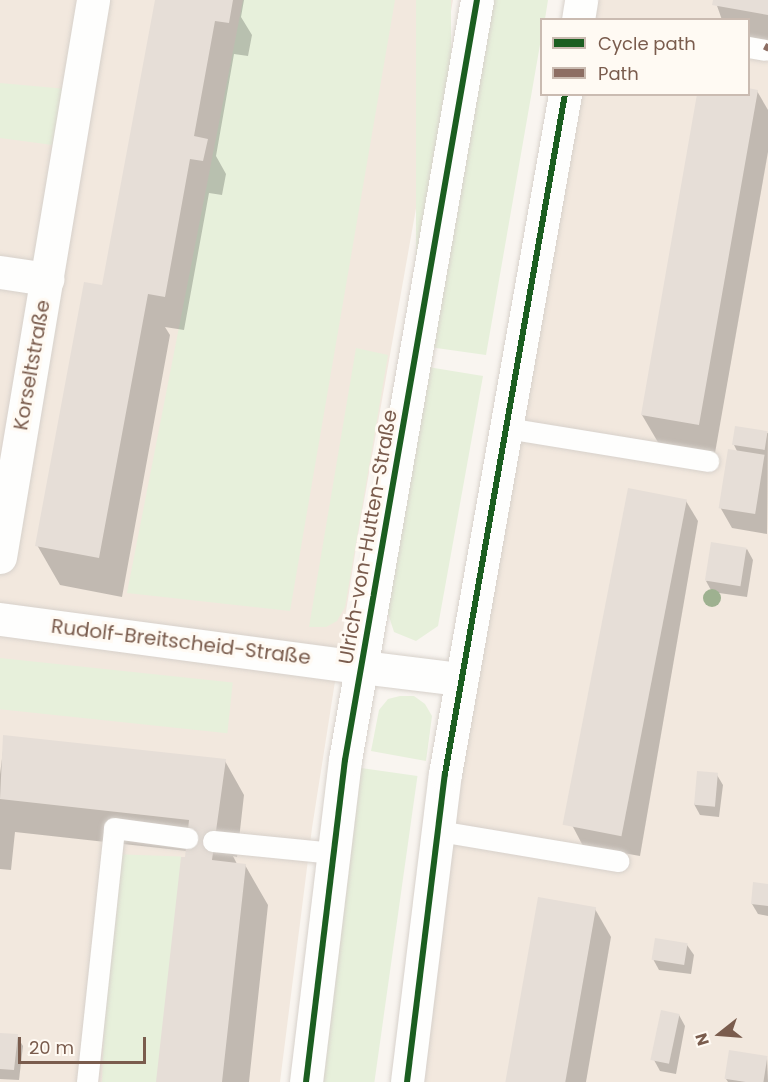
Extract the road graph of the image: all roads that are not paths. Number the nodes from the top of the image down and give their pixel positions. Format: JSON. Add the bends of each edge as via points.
{"nodes":[{"id":1,"x":93,"y":0,"type":"edge"},
{"id":2,"x":477,"y":0,"type":"edge"},
{"id":3,"x":581,"y":0,"type":"edge"},
{"id":4,"x":578,"y":18,"type":"edge"},
{"id":5,"x":565,"y":96,"type":"edge"},
{"id":6,"x":0,"y":272,"type":"edge"},
{"id":7,"x":47,"y":279,"type":"junction"},
{"id":8,"x":507,"y":428,"type":"junction"},
{"id":9,"x":708,"y":461,"type":"dead end"},
{"id":10,"x":0,"y":557,"type":"edge"},
{"id":11,"x":0,"y":619,"type":"edge"},
{"id":12,"x":362,"y":667,"type":"junction"},
{"id":13,"x":460,"y":679,"type":"junction"},
{"id":14,"x":439,"y":831,"type":"junction"},
{"id":15,"x":187,"y":838,"type":"dead end"},
{"id":16,"x":213,"y":841,"type":"dead end"},
{"id":17,"x":333,"y":854,"type":"junction"},
{"id":18,"x":618,"y":861,"type":"dead end"},
{"id":19,"x":87,"y":1082,"type":"edge"},
{"id":20,"x":306,"y":1082,"type":"edge"},
{"id":21,"x":407,"y":1082,"type":"edge"}],
"edges":[{"from":1,"to":7,"type":"street","name":"Korseltstraße"},
{"from":2,"to":12,"type":"street","name":"Ulrich-von-Hutten-Straße"},
{"from":3,"to":4,"type":"street"},
{"from":5,"to":8,"type":"street"},
{"from":6,"to":7,"type":"street","name":"Korseltstraße"},
{"from":7,"to":10,"type":"street","name":"Korseltstraße"},
{"from":8,"to":9,"type":"lane"},
{"from":8,"to":13,"type":"street"},
{"from":11,"to":12,"type":"street","name":"Rudolf-Breitscheid-Straße"},
{"from":12,"to":13,"type":"street","name":"Ulrich-von-Hutten-Straße"},
{"from":12,"to":17,"type":"street","name":"Ulrich-von-Hutten-Straße"},
{"from":13,"to":14,"type":"street"},
{"from":14,"to":18,"type":"lane"},
{"from":14,"to":21,"type":"street"},
{"from":15,"to":19,"type":"lane","via":[[114,828]]},
{"from":16,"to":17,"type":"lane"},
{"from":17,"to":20,"type":"street","name":"Ulrich-von-Hutten-Straße"}]}
